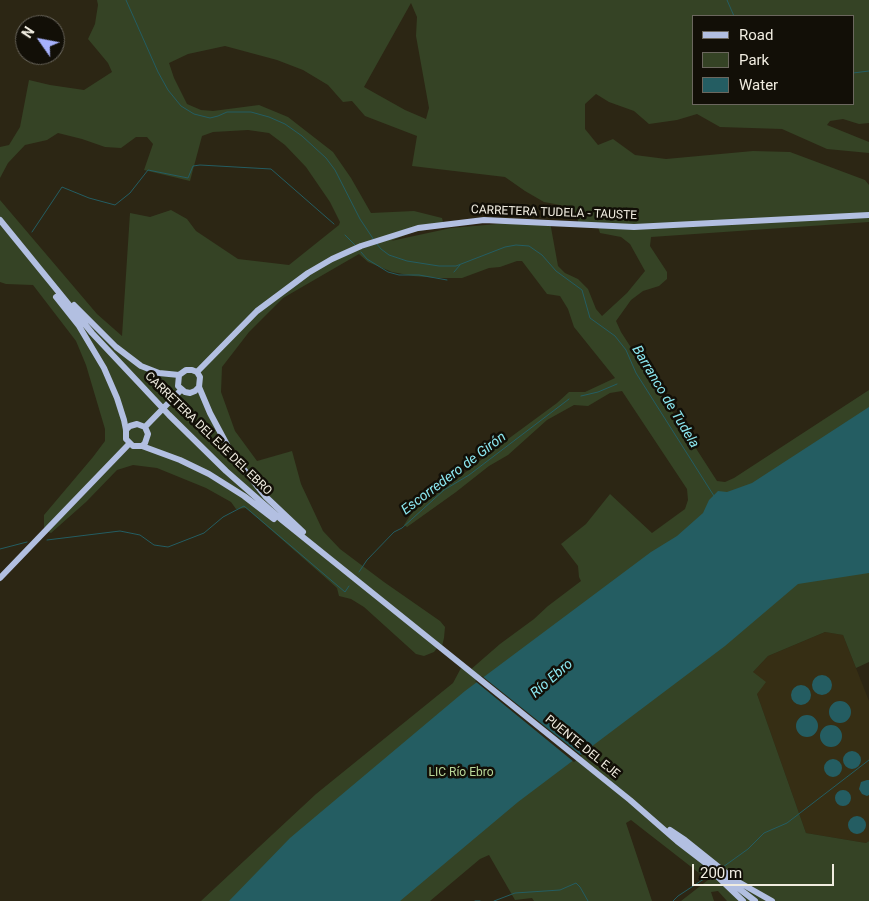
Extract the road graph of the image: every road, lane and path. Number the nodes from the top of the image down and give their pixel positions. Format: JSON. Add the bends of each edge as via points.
{"nodes":[{"id":1,"x":869,"y":215,"type":"edge"},
{"id":2,"x":0,"y":220,"type":"edge"},
{"id":3,"x":5,"y":227,"type":"junction"},
{"id":4,"x":33,"y":262,"type":"junction"},
{"id":5,"x":197,"y":372,"type":"junction"},
{"id":6,"x":178,"y":375,"type":"junction"},
{"id":7,"x":199,"y":387,"type":"junction"},
{"id":8,"x":178,"y":392,"type":"junction"},
{"id":9,"x":145,"y":427,"type":"junction"},
{"id":10,"x":126,"y":430,"type":"junction"},
{"id":11,"x":129,"y":444,"type":"junction"},
{"id":12,"x":142,"y":446,"type":"junction"},
{"id":13,"x":332,"y":560,"type":"junction"},
{"id":14,"x":0,"y":578,"type":"edge"},
{"id":15,"x":365,"y":587,"type":"junction"},
{"id":16,"x":427,"y":637,"type":"joint"},
{"id":17,"x":654,"y":820,"type":"junction"},
{"id":18,"x":678,"y":841,"type":"junction"},
{"id":19,"x":743,"y":901,"type":"edge"},
{"id":20,"x":755,"y":901,"type":"edge"},
{"id":21,"x":772,"y":901,"type":"edge"}],
"edges":[{"from":1,"to":5,"type":"main road","name":"CARRETERA TUDELA - TAUSTE","via":[[634,227],[484,220],[418,228],[332,259],[283,290],[257,311]]},
{"from":2,"to":3,"type":"main road","name":"CARRETERA DEL EJE DEL EBRO"},
{"from":3,"to":4,"type":"main road","name":"CARRETERA DEL EJE DEL EBRO"},
{"from":3,"to":6,"type":"main road","via":[[79,312],[116,346],[151,371]]},
{"from":4,"to":10,"type":"main road","via":[[96,352],[112,385]]},
{"from":4,"to":13,"type":"main road","name":"CARRETERA DEL EJE DEL EBRO","via":[[92,333],[169,415],[240,483]]},
{"from":5,"to":6,"type":"main road","via":[[186,370]]},
{"from":5,"to":7,"type":"main road"},
{"from":6,"to":8,"type":"main road"},
{"from":7,"to":8,"type":"main road","via":[[190,393]]},
{"from":7,"to":13,"type":"main road","via":[[220,433],[250,479]]},
{"from":8,"to":9,"type":"main road"},
{"from":9,"to":10,"type":"main road","via":[[133,424]]},
{"from":9,"to":12,"type":"main road","via":[[148,438]]},
{"from":10,"to":11,"type":"main road"},
{"from":11,"to":12,"type":"main road"},
{"from":11,"to":14,"type":"main road"},
{"from":12,"to":15,"type":"main road","via":[[194,466],[227,485]]},
{"from":13,"to":15,"type":"main road","name":"CARRETERA DEL EJE DEL EBRO"},
{"from":15,"to":16,"type":"main road","name":"CARRETERA DEL EJE DEL EBRO"},
{"from":16,"to":17,"type":"main road","name":"PUENTE DEL EJE"},
{"from":17,"to":18,"type":"main road"},
{"from":17,"to":21,"type":"main road","via":[[735,880]]},
{"from":18,"to":19,"type":"main road"},
{"from":18,"to":20,"type":"main road"}]}
